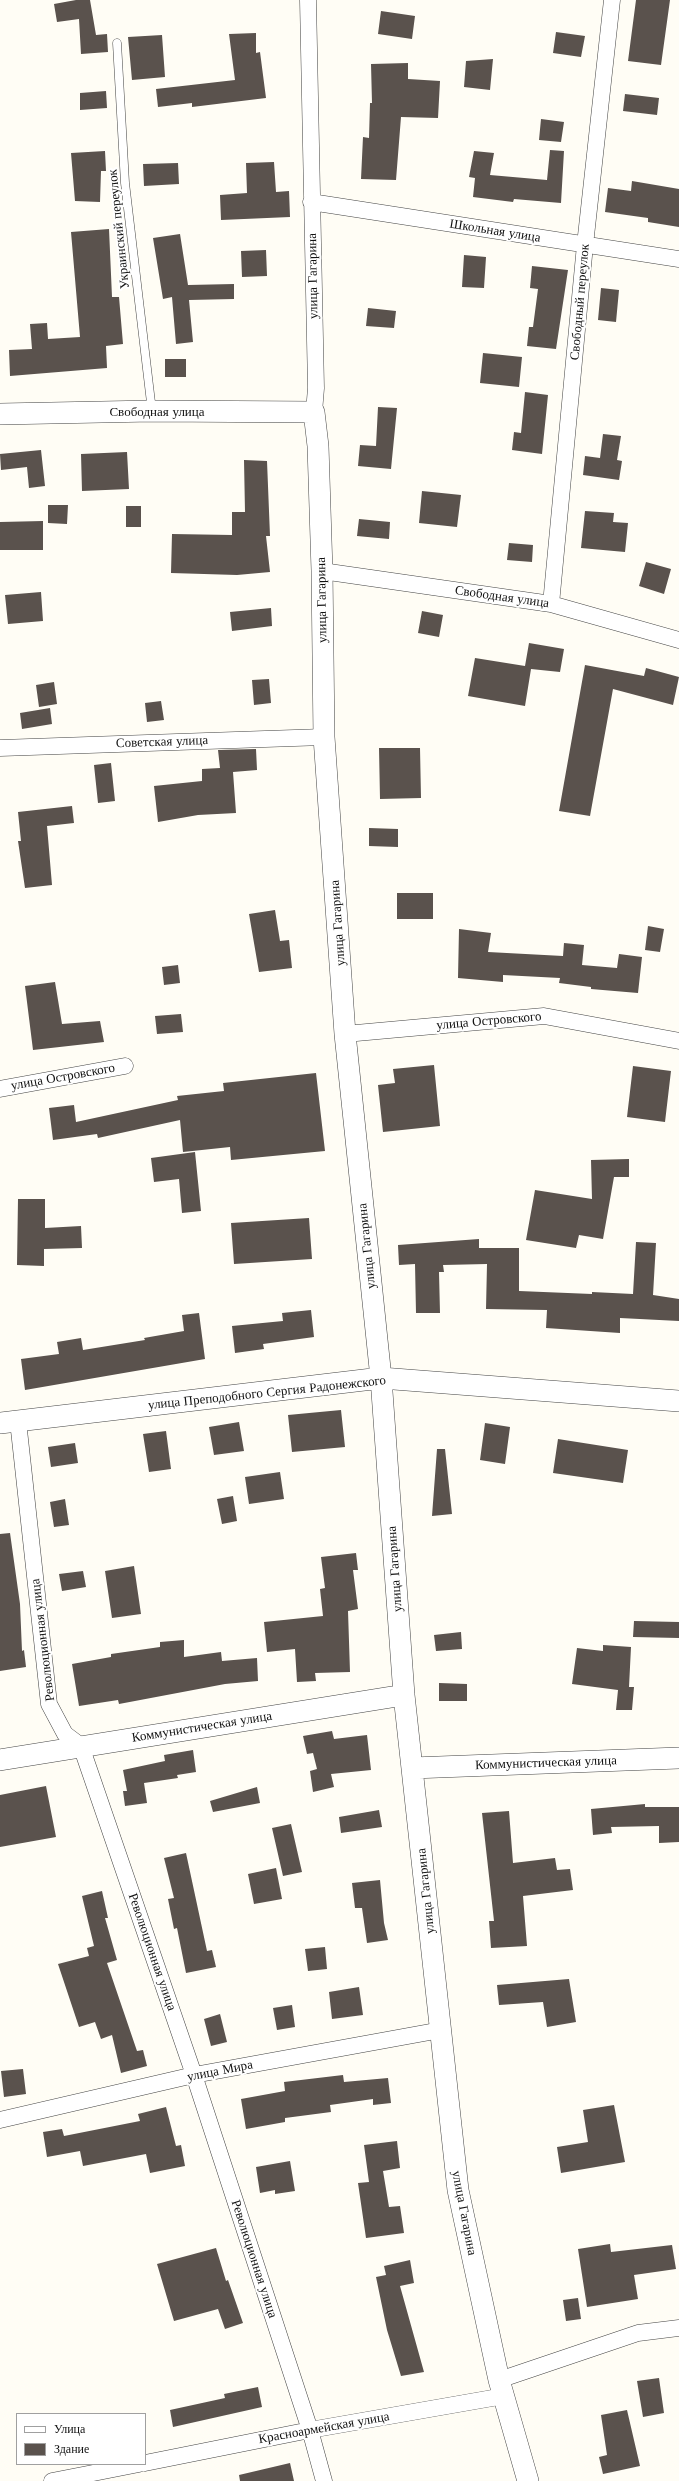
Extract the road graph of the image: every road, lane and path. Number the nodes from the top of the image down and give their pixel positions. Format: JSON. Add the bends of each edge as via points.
{"nodes":[{"id":1,"x":308,"y":0,"type":"edge"},
{"id":2,"x":612,"y":0,"type":"edge"},
{"id":3,"x":117,"y":43,"type":"dead end"},
{"id":4,"x":311,"y":202,"type":"junction"},
{"id":5,"x":585,"y":245,"type":"junction"},
{"id":6,"x":679,"y":259,"type":"edge"},
{"id":7,"x":152,"y":411,"type":"junction"},
{"id":8,"x":314,"y":412,"type":"junction"},
{"id":9,"x":0,"y":414,"type":"edge"},
{"id":10,"x":322,"y":572,"type":"junction"},
{"id":11,"x":551,"y":604,"type":"junction"},
{"id":12,"x":679,"y":640,"type":"edge"},
{"id":13,"x":324,"y":737,"type":"junction"},
{"id":14,"x":0,"y":748,"type":"edge"},
{"id":15,"x":345,"y":1034,"type":"junction"},
{"id":16,"x":679,"y":1041,"type":"edge"},
{"id":17,"x":125,"y":1066,"type":"dead end"},
{"id":18,"x":0,"y":1089,"type":"edge"},
{"id":19,"x":381,"y":1378,"type":"junction"},
{"id":20,"x":679,"y":1401,"type":"edge"},
{"id":21,"x":9,"y":1422,"type":"edge"},
{"id":22,"x":404,"y":1695,"type":"junction"},
{"id":23,"x":81,"y":1746,"type":"junction"},
{"id":24,"x":679,"y":1758,"type":"edge"},
{"id":25,"x":0,"y":1760,"type":"edge"},
{"id":26,"x":412,"y":1768,"type":"junction"},
{"id":27,"x":441,"y":2030,"type":"junction"},
{"id":28,"x":194,"y":2075,"type":"junction"},
{"id":29,"x":0,"y":2120,"type":"edge"},
{"id":30,"x":679,"y":2328,"type":"edge"},
{"id":31,"x":502,"y":2388,"type":"junction"},
{"id":32,"x":310,"y":2430,"type":"junction"},
{"id":33,"x":146,"y":2463,"type":"edge"},
{"id":34,"x":134,"y":2465,"type":"edge"},
{"id":35,"x":52,"y":2481,"type":"edge"},
{"id":36,"x":324,"y":2481,"type":"edge"},
{"id":37,"x":528,"y":2481,"type":"edge"}],
"edges":[{"from":1,"to":4,"type":"street","name":"улица Гагарина"},
{"from":2,"to":5,"type":"street","name":"Свободный переулок"},
{"from":3,"to":7,"type":"lane","name":"Украинский переулок","via":[[125,183]]},
{"from":4,"to":5,"type":"street","name":"Школьная улица"},
{"from":4,"to":8,"type":"street","name":"улица Гагарина","via":[[316,388]]},
{"from":5,"to":6,"type":"street","name":"Школьная улица"},
{"from":5,"to":11,"type":"street","name":"Свободный переулок"},
{"from":7,"to":8,"type":"street","name":"Свободная улица"},
{"from":7,"to":9,"type":"street","name":"Свободная улица"},
{"from":8,"to":10,"type":"street","name":"улица Гагарина","via":[[318,446]]},
{"from":10,"to":11,"type":"street","name":"Свободная улица"},
{"from":10,"to":13,"type":"street","name":"улица Гагарина"},
{"from":11,"to":12,"type":"street","name":"Свободная улица"},
{"from":13,"to":14,"type":"street","name":"Советская улица"},
{"from":13,"to":15,"type":"street","name":"улица Гагарина"},
{"from":15,"to":16,"type":"street","name":"улица Островского","via":[[544,1016]]},
{"from":15,"to":19,"type":"street","name":"улица Гагарина"},
{"from":17,"to":18,"type":"street","name":"улица Островского"},
{"from":19,"to":20,"type":"street","name":"улица Преподобного Сергия Радонежского"},
{"from":19,"to":21,"type":"street","name":"улица Преподобного Сергия Радонежского"},
{"from":19,"to":22,"type":"street","name":"улица Гагарина"},
{"from":21,"to":23,"type":"street","name":"Революционная улица","via":[[49,1704],[65,1734]]},
{"from":22,"to":23,"type":"street","name":"Коммунистическая улица"},
{"from":22,"to":26,"type":"street","name":"улица Гагарина"},
{"from":23,"to":25,"type":"street","name":"Коммунистическая улица"},
{"from":23,"to":28,"type":"street","name":"Революционная улица"},
{"from":24,"to":26,"type":"street","name":"Коммунистическая улица"},
{"from":26,"to":27,"type":"street","name":"улица Гагарина"},
{"from":27,"to":28,"type":"street","name":"улица Мира"},
{"from":27,"to":31,"type":"street","name":"улица Гагарина","via":[[458,2190]]},
{"from":28,"to":29,"type":"street","name":"улица Мира"},
{"from":28,"to":32,"type":"street","name":"Революционная улица"},
{"from":30,"to":31,"type":"street","name":"Красноармейская улица","via":[[638,2333]]},
{"from":31,"to":32,"type":"street","name":"Красноармейская улица"},
{"from":31,"to":37,"type":"street","name":"улица Гагарина"},
{"from":32,"to":33,"type":"street","name":"Красноармейская улица"},
{"from":32,"to":36,"type":"street","name":"Революционная улица"},
{"from":34,"to":35,"type":"street"}]}
